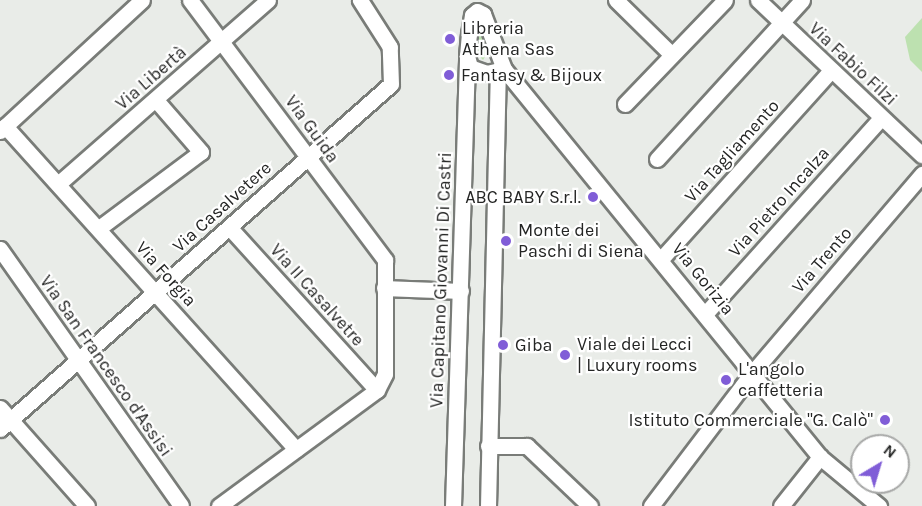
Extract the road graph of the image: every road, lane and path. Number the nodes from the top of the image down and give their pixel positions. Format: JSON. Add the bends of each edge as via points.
{"nodes":[{"id":1,"x":142,"y":0,"type":"edge"},
{"id":2,"x":190,"y":0,"type":"edge"},
{"id":3,"x":268,"y":0,"type":"edge"},
{"id":4,"x":360,"y":0,"type":"edge"},
{"id":5,"x":616,"y":0,"type":"edge"},
{"id":6,"x":724,"y":0,"type":"edge"},
{"id":7,"x":758,"y":0,"type":"edge"},
{"id":8,"x":802,"y":0,"type":"edge"},
{"id":9,"x":477,"y":6,"type":"edge"},
{"id":10,"x":780,"y":23,"type":"junction"},
{"id":11,"x":223,"y":40,"type":"junction"},
{"id":12,"x":467,"y":56,"type":"junction"},
{"id":13,"x":672,"y":56,"type":"junction"},
{"id":14,"x":501,"y":70,"type":"junction"},
{"id":15,"x":831,"y":70,"type":"junction"},
{"id":16,"x":156,"y":100,"type":"junction"},
{"id":17,"x":625,"y":104,"type":"dead end"},
{"id":18,"x":881,"y":118,"type":"junction"},
{"id":19,"x":2,"y":128,"type":"edge"},
{"id":20,"x":922,"y":155,"type":"edge"},
{"id":21,"x":307,"y":156,"type":"junction"},
{"id":22,"x":657,"y":159,"type":"dead end"},
{"id":23,"x":922,"y":174,"type":"edge"},
{"id":24,"x":58,"y":184,"type":"junction"},
{"id":25,"x":229,"y":227,"type":"junction"},
{"id":26,"x":99,"y":228,"type":"junction"},
{"id":27,"x":0,"y":249,"type":"edge"},
{"id":28,"x":662,"y":258,"type":"junction"},
{"id":29,"x":384,"y":288,"type":"junction"},
{"id":30,"x":156,"y":291,"type":"junction"},
{"id":31,"x":461,"y":291,"type":"junction"},
{"id":32,"x":706,"y":313,"type":"junction"},
{"id":33,"x":77,"y":360,"type":"junction"},
{"id":34,"x":752,"y":373,"type":"junction"},
{"id":35,"x":377,"y":390,"type":"junction"},
{"id":36,"x":3,"y":419,"type":"edge"},
{"id":37,"x":488,"y":446,"type":"junction"},
{"id":38,"x":296,"y":449,"type":"junction"},
{"id":39,"x":820,"y":457,"type":"junction"},
{"id":40,"x":87,"y":506,"type":"edge"},
{"id":41,"x":182,"y":506,"type":"edge"},
{"id":42,"x":219,"y":506,"type":"edge"},
{"id":43,"x":453,"y":506,"type":"edge"},
{"id":44,"x":488,"y":506,"type":"edge"},
{"id":45,"x":590,"y":506,"type":"edge"},
{"id":46,"x":651,"y":506,"type":"edge"},
{"id":47,"x":781,"y":506,"type":"edge"},
{"id":48,"x":879,"y":506,"type":"edge"}],
"edges":[{"from":1,"to":19,"type":"street"},
{"from":2,"to":11,"type":"street","name":"Via Guida"},
{"from":3,"to":11,"type":"street","name":"Via Libertà"},
{"from":4,"to":21,"type":"street","name":"Via Casalvetere","via":[[390,46],[391,84]]},
{"from":5,"to":13,"type":"street"},
{"from":6,"to":13,"type":"street"},
{"from":7,"to":10,"type":"street","name":"Via Fabio Filzi"},
{"from":8,"to":10,"type":"street"},
{"from":9,"to":12,"type":"street","name":"Via Capitano Giovanni Di Castri","via":[[472,15]]},
{"from":9,"to":14,"type":"street"},
{"from":10,"to":15,"type":"street","name":"Via Fabio Filzi"},
{"from":10,"to":22,"type":"street"},
{"from":11,"to":16,"type":"street","name":"Via Libertà"},
{"from":11,"to":21,"type":"street","name":"Via Guida"},
{"from":12,"to":14,"type":"street","via":[[470,67],[478,71]]},
{"from":12,"to":31,"type":"street","name":"Via Capitano Giovanni Di Castri"},
{"from":13,"to":17,"type":"street"},
{"from":14,"to":28,"type":"street","name":"Via Gorizia"},
{"from":14,"to":37,"type":"street"},
{"from":15,"to":18,"type":"street","name":"Via Fabio Filzi"},
{"from":15,"to":28,"type":"street","name":"Via Tagliamento"},
{"from":16,"to":24,"type":"street","name":"Via Libertà"},
{"from":16,"to":26,"type":"street","via":[[201,152]]},
{"from":18,"to":20,"type":"street","name":"Via Fabio Filzi"},
{"from":18,"to":32,"type":"street","name":"Via Pietro Incalza"},
{"from":19,"to":24,"type":"street","name":"Via Forgia"},
{"from":21,"to":25,"type":"street","name":"Via Casalvetere"},
{"from":21,"to":29,"type":"street","name":"Via Guida","via":[[384,260]]},
{"from":23,"to":34,"type":"street","name":"Via Trento"},
{"from":24,"to":26,"type":"street","name":"Via Forgia"},
{"from":25,"to":30,"type":"street","name":"Via Casalvetere"},
{"from":25,"to":35,"type":"street","name":"Via II Casalvetre"},
{"from":26,"to":30,"type":"street","name":"Via Forgia"},
{"from":27,"to":33,"type":"street","name":"Via San Francesco d'Assisi"},
{"from":28,"to":32,"type":"street","name":"Via Gorizia"},
{"from":29,"to":31,"type":"street"},
{"from":29,"to":35,"type":"street","name":"Via Guida","via":[[385,374]]},
{"from":30,"to":33,"type":"street","name":"Via Casalvetere"},
{"from":30,"to":38,"type":"street","name":"Via Forgia"},
{"from":31,"to":43,"type":"street","name":"Via Capitano Giovanni Di Castri"},
{"from":32,"to":34,"type":"street","name":"Via Gorizia"},
{"from":33,"to":36,"type":"street","name":"Via Casalvetere"},
{"from":33,"to":41,"type":"street","name":"Via San Francesco d'Assisi"},
{"from":34,"to":39,"type":"street","name":"Via Gorizia"},
{"from":34,"to":46,"type":"street","name":"Via Trento"},
{"from":35,"to":38,"type":"street"},
{"from":36,"to":40,"type":"street"},
{"from":37,"to":44,"type":"street"},
{"from":37,"to":45,"type":"street","via":[[527,446]]},
{"from":38,"to":42,"type":"street"},
{"from":39,"to":47,"type":"street"},
{"from":39,"to":48,"type":"street","name":"Via Gorizia"}]}
